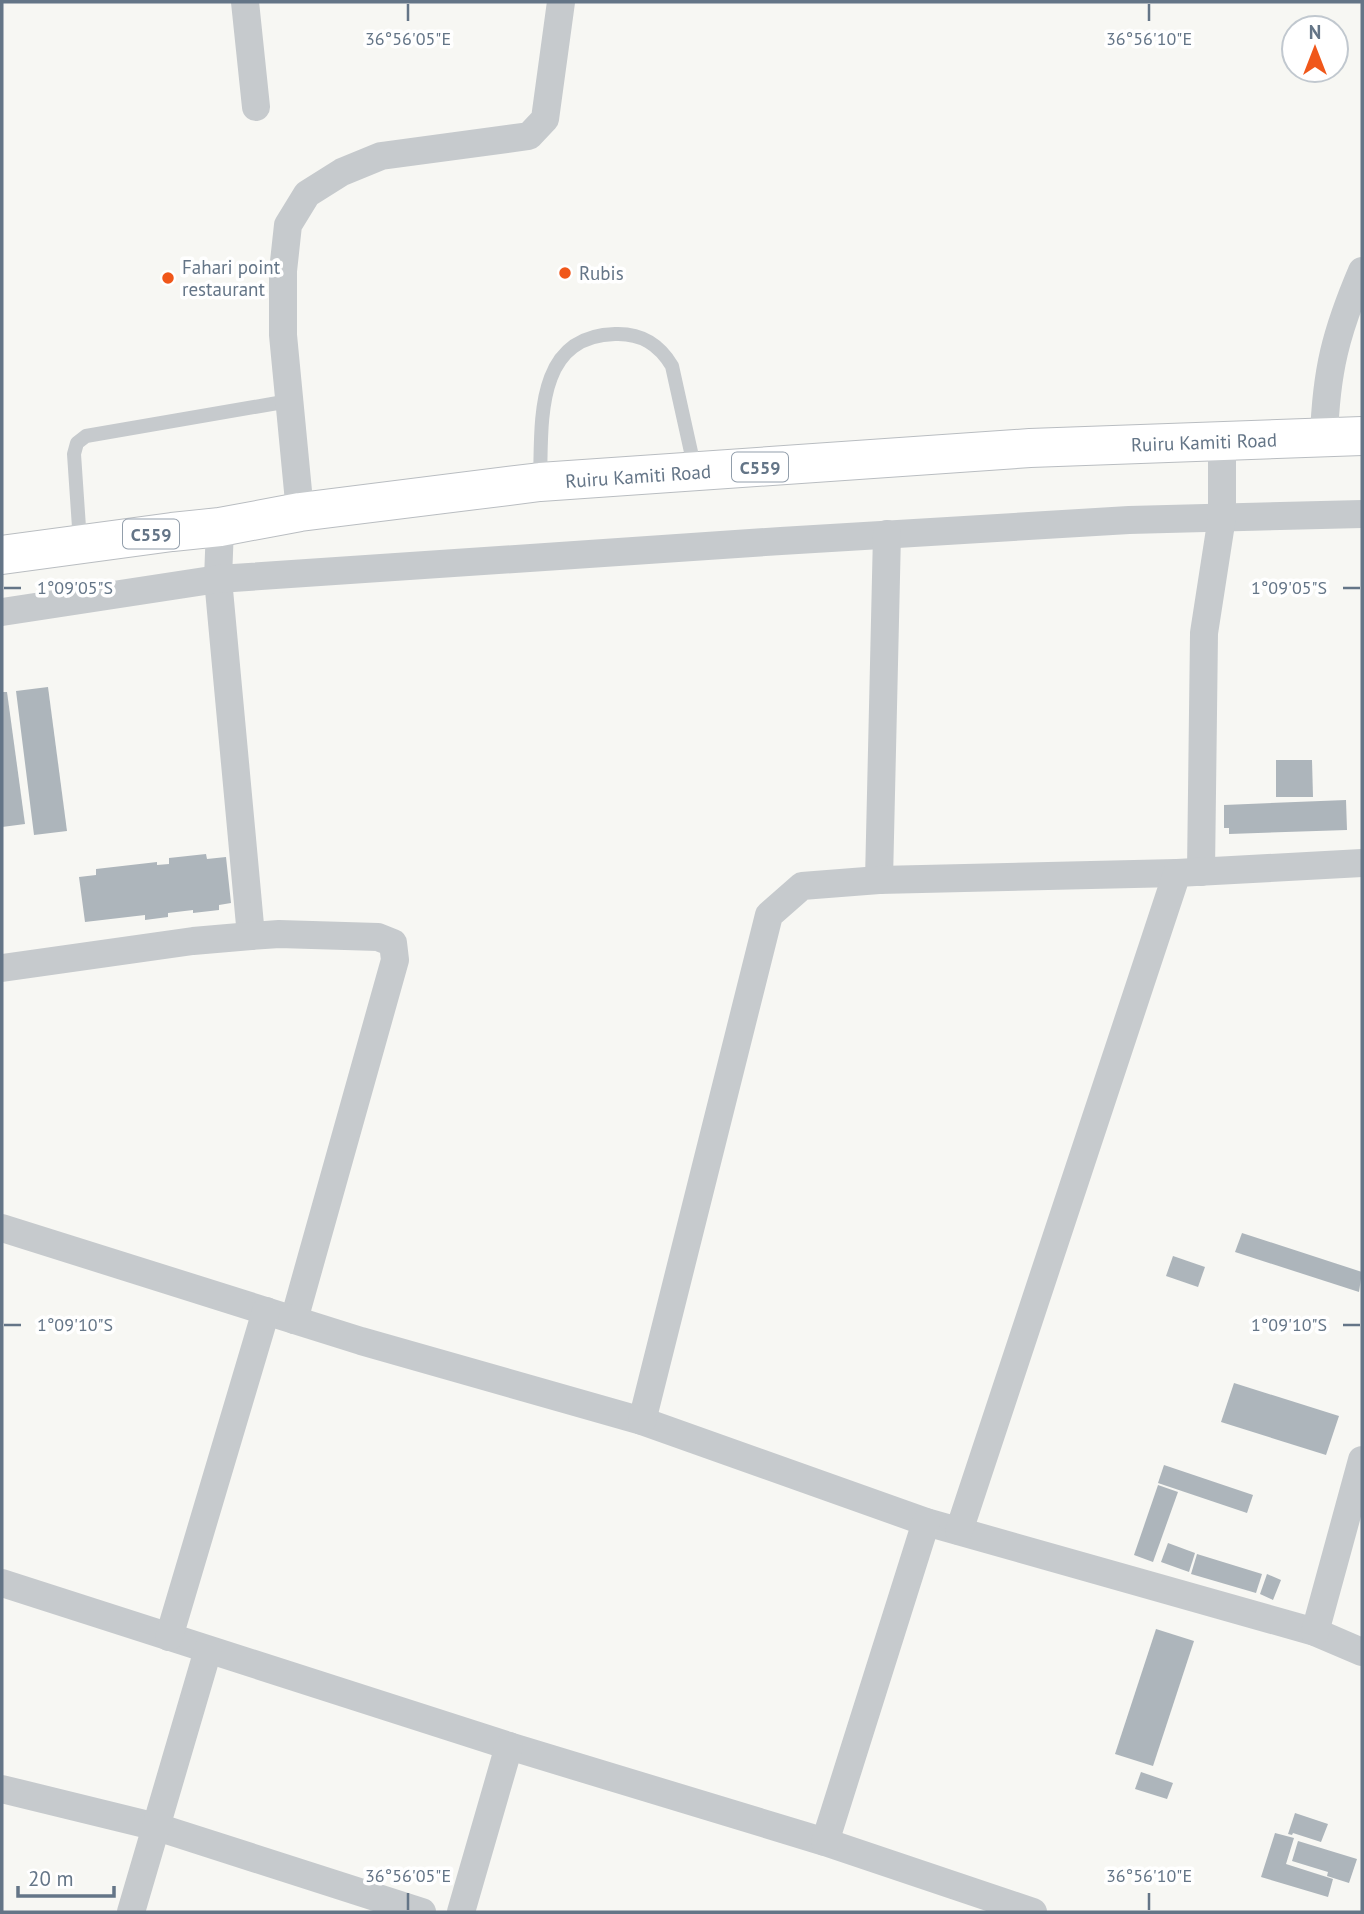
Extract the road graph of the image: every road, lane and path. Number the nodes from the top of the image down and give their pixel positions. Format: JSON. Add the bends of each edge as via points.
{"nodes":[{"id":1,"x":245,"y":2,"type":"edge"},
{"id":2,"x":561,"y":2,"type":"edge"},
{"id":3,"x":256,"y":107,"type":"dead end"},
{"id":4,"x":1362,"y":271,"type":"edge"},
{"id":5,"x":289,"y":401,"type":"junction"},
{"id":6,"x":1362,"y":436,"type":"edge"},
{"id":7,"x":1324,"y":438,"type":"junction"},
{"id":8,"x":1222,"y":440,"type":"junction"},
{"id":9,"x":695,"y":472,"type":"junction"},
{"id":10,"x":540,"y":482,"type":"junction"},
{"id":11,"x":300,"y":512,"type":"junction"},
{"id":12,"x":1362,"y":514,"type":"edge"},
{"id":13,"x":1222,"y":517,"type":"junction"},
{"id":14,"x":220,"y":527,"type":"junction"},
{"id":15,"x":887,"y":534,"type":"junction"},
{"id":16,"x":80,"y":544,"type":"junction"},
{"id":17,"x":2,"y":555,"type":"edge"},
{"id":18,"x":218,"y":579,"type":"junction"},
{"id":19,"x":2,"y":612,"type":"edge"},
{"id":20,"x":1362,"y":863,"type":"edge"},
{"id":21,"x":1189,"y":872,"type":"junction"},
{"id":22,"x":879,"y":880,"type":"junction"},
{"id":23,"x":251,"y":936,"type":"junction"},
{"id":24,"x":2,"y":968,"type":"edge"},
{"id":25,"x":2,"y":1228,"type":"edge"},
{"id":26,"x":266,"y":1311,"type":"junction"},
{"id":27,"x":294,"y":1320,"type":"junction"},
{"id":28,"x":642,"y":1420,"type":"junction"},
{"id":29,"x":1362,"y":1460,"type":"edge"},
{"id":30,"x":926,"y":1522,"type":"junction"},
{"id":31,"x":959,"y":1531,"type":"junction"},
{"id":32,"x":2,"y":1583,"type":"edge"},
{"id":33,"x":1314,"y":1632,"type":"junction"},
{"id":34,"x":169,"y":1637,"type":"junction"},
{"id":35,"x":208,"y":1650,"type":"junction"},
{"id":36,"x":1362,"y":1651,"type":"edge"},
{"id":37,"x":509,"y":1746,"type":"junction"},
{"id":38,"x":2,"y":1789,"type":"edge"},
{"id":39,"x":157,"y":1827,"type":"junction"},
{"id":40,"x":825,"y":1842,"type":"junction"},
{"id":41,"x":131,"y":1912,"type":"edge"},
{"id":42,"x":422,"y":1912,"type":"edge"},
{"id":43,"x":461,"y":1912,"type":"edge"},
{"id":44,"x":1033,"y":1912,"type":"edge"}],
"edges":[{"from":1,"to":3,"type":"street"},
{"from":2,"to":5,"type":"street","via":[[545,119],[529,136],[381,156],[342,172],[307,194],[288,225],[283,271]]},
{"from":4,"to":7,"type":"street","via":[[1333,348]]},
{"from":5,"to":11,"type":"street"},
{"from":5,"to":16,"type":"lane","via":[[86,436],[77,443],[74,454]]},
{"from":6,"to":7,"type":"main road","name":"Ruiru Kamiti Road","number":"C559"},
{"from":7,"to":8,"type":"main road","name":"Ruiru Kamiti Road","number":"C559"},
{"from":8,"to":9,"type":"main road","name":"Ruiru Kamiti Road","number":"C559","via":[[1030,448]]},
{"from":8,"to":13,"type":"street"},
{"from":9,"to":10,"type":"main road","name":"Ruiru Kamiti Road","number":"C559"},
{"from":9,"to":10,"type":"lane","via":[[672,366],[664,353],[639,336],[608,334],[582,341],[557,362],[543,402]]},
{"from":10,"to":11,"type":"main road","name":"Ruiru Kamiti Road","number":"C559"},
{"from":11,"to":14,"type":"main road","name":"Ruiru Kamiti Road","number":"C559"},
{"from":12,"to":13,"type":"street"},
{"from":13,"to":15,"type":"street"},
{"from":13,"to":21,"type":"street","via":[[1204,633]]},
{"from":14,"to":16,"type":"main road","name":"Ruiru Kamiti Road","number":"C559"},
{"from":14,"to":18,"type":"street"},
{"from":15,"to":18,"type":"street"},
{"from":15,"to":22,"type":"street"},
{"from":16,"to":17,"type":"main road","name":"Ruiru Kamiti Road","number":"C559"},
{"from":18,"to":19,"type":"street"},
{"from":18,"to":23,"type":"street"},
{"from":20,"to":21,"type":"street"},
{"from":21,"to":22,"type":"street"},
{"from":21,"to":31,"type":"street"},
{"from":22,"to":28,"type":"street","via":[[802,886],[769,915]]},
{"from":23,"to":24,"type":"street"},
{"from":23,"to":27,"type":"street","via":[[378,937],[393,943],[395,960]]},
{"from":25,"to":26,"type":"street"},
{"from":26,"to":27,"type":"street"},
{"from":26,"to":34,"type":"street"},
{"from":27,"to":28,"type":"street"},
{"from":28,"to":30,"type":"street"},
{"from":29,"to":33,"type":"street"},
{"from":30,"to":31,"type":"street"},
{"from":30,"to":40,"type":"street"},
{"from":31,"to":33,"type":"street"},
{"from":32,"to":34,"type":"street"},
{"from":33,"to":36,"type":"street"},
{"from":34,"to":35,"type":"street"},
{"from":35,"to":37,"type":"street"},
{"from":35,"to":39,"type":"street"},
{"from":37,"to":40,"type":"street"},
{"from":37,"to":43,"type":"street"},
{"from":38,"to":39,"type":"street"},
{"from":39,"to":41,"type":"street"},
{"from":39,"to":42,"type":"street"},
{"from":40,"to":44,"type":"street"}]}
